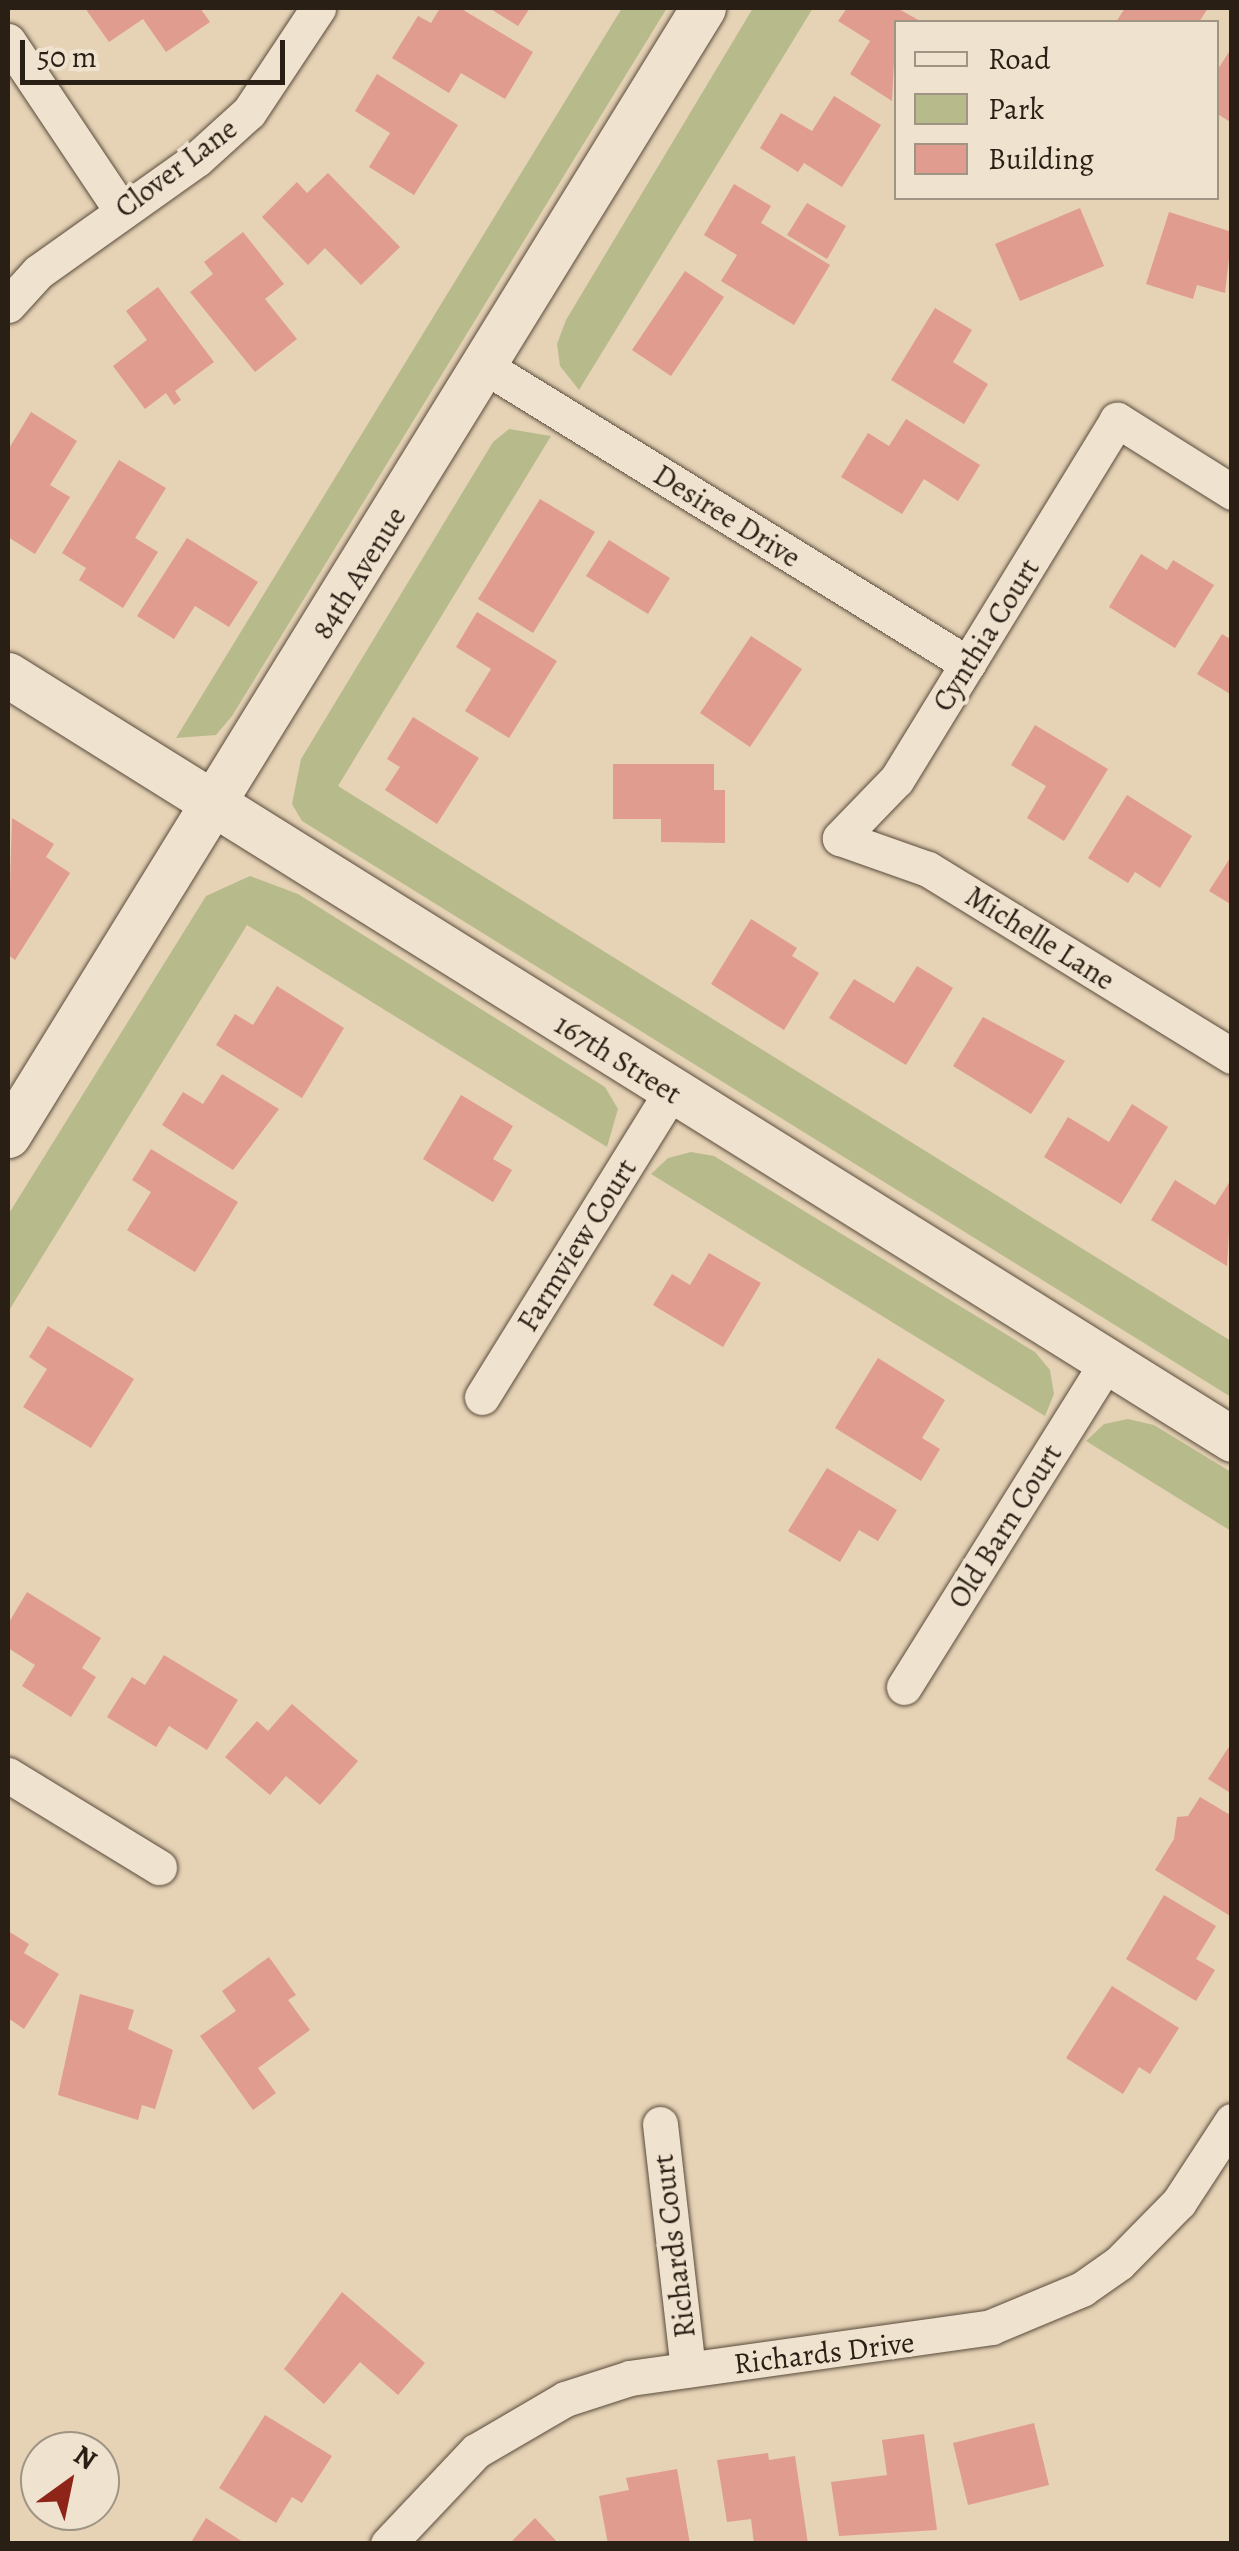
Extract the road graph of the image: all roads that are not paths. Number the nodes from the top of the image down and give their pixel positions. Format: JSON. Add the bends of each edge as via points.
{"nodes":[{"id":1,"x":318,"y":8,"type":"edge"},
{"id":2,"x":703,"y":8,"type":"edge"},
{"id":3,"x":8,"y":41,"type":"edge"},
{"id":4,"x":122,"y":210,"type":"junction"},
{"id":5,"x":8,"y":305,"type":"edge"},
{"id":6,"x":486,"y":367,"type":"junction"},
{"id":7,"x":1232,"y":492,"type":"edge"},
{"id":8,"x":968,"y":664,"type":"junction"},
{"id":9,"x":8,"y":674,"type":"edge"},
{"id":10,"x":215,"y":806,"type":"junction"},
{"id":11,"x":840,"y":838,"type":"joint"},
{"id":12,"x":1232,"y":1056,"type":"edge"},
{"id":13,"x":671,"y":1092,"type":"junction"},
{"id":14,"x":8,"y":1135,"type":"edge"},
{"id":15,"x":1106,"y":1364,"type":"junction"},
{"id":16,"x":482,"y":1398,"type":"dead end"},
{"id":17,"x":1232,"y":1440,"type":"edge"},
{"id":18,"x":904,"y":1687,"type":"dead end"},
{"id":19,"x":8,"y":1776,"type":"edge"},
{"id":20,"x":159,"y":1867,"type":"dead end"},
{"id":21,"x":1232,"y":2120,"type":"edge"},
{"id":22,"x":660,"y":2124,"type":"dead end"},
{"id":23,"x":688,"y":2369,"type":"junction"},
{"id":24,"x":388,"y":2544,"type":"edge"}],
"edges":[{"from":1,"to":4,"type":"street","name":"Clover Lane","via":[[249,112],[197,159]]},
{"from":2,"to":6,"type":"street","name":"84th Avenue"},
{"from":3,"to":4,"type":"street"},
{"from":4,"to":5,"type":"street","name":"Clover Lane","via":[[38,272]]},
{"from":6,"to":8,"type":"street","name":"Desiree Drive"},
{"from":6,"to":10,"type":"street","name":"84th Avenue"},
{"from":7,"to":8,"type":"street","name":"Cynthia Court","via":[[1117,420]]},
{"from":8,"to":11,"type":"street","name":"Cynthia Court","via":[[896,780]]},
{"from":9,"to":10,"type":"street","name":"167th Street"},
{"from":10,"to":13,"type":"street","name":"167th Street"},
{"from":10,"to":14,"type":"street","name":"84th Avenue"},
{"from":11,"to":12,"type":"street","name":"Michelle Lane","via":[[928,868]]},
{"from":13,"to":15,"type":"street","name":"167th Street"},
{"from":13,"to":16,"type":"street","name":"Farmview Court"},
{"from":15,"to":17,"type":"street","name":"167th Street"},
{"from":15,"to":18,"type":"street","name":"Old Barn Court"},
{"from":19,"to":20,"type":"street"},
{"from":21,"to":23,"type":"street","name":"Richards Drive","via":[[1151,2234],[1082,2288],[1042,2308],[934,2340]]},
{"from":22,"to":23,"type":"street","name":"Richards Court"},
{"from":23,"to":24,"type":"street","name":"Richards Drive","via":[[565,2399],[512,2428],[431,2492]]}]}
